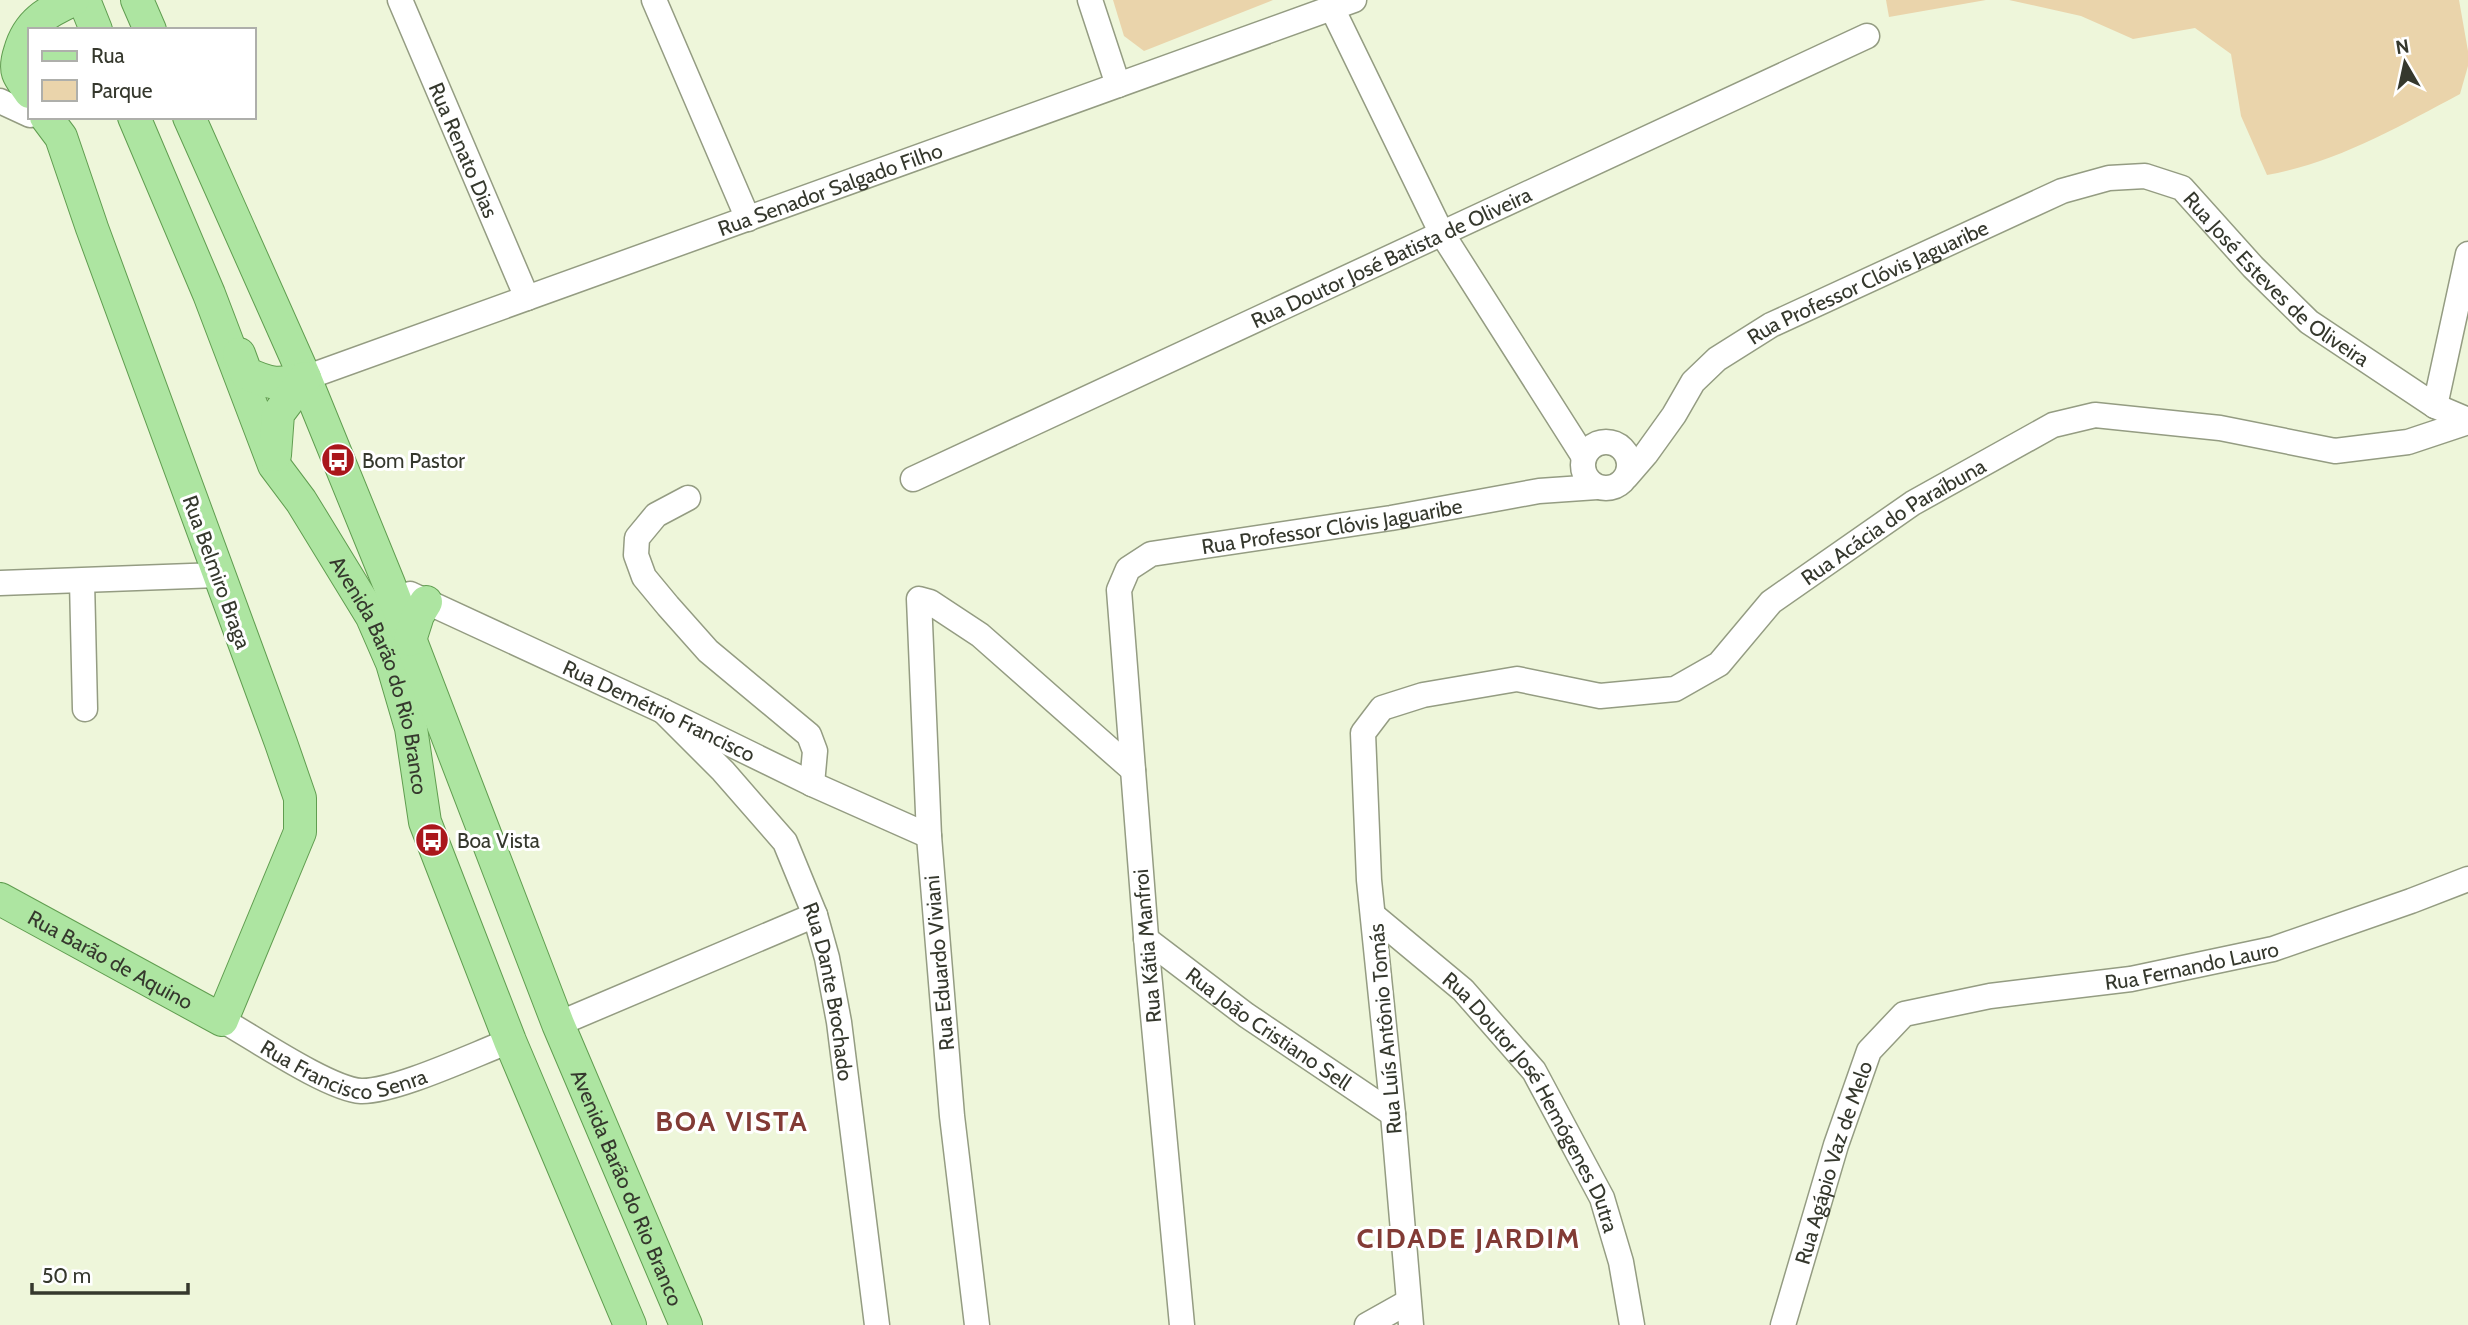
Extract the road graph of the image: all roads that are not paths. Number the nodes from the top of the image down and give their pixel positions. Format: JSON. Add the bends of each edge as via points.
{"nodes":[{"id":1,"x":73,"y":0,"type":"edge"},
{"id":2,"x":84,"y":0,"type":"edge"},
{"id":3,"x":137,"y":0,"type":"edge"},
{"id":4,"x":400,"y":0,"type":"edge"},
{"id":5,"x":654,"y":0,"type":"edge"},
{"id":6,"x":1090,"y":0,"type":"edge"},
{"id":7,"x":1343,"y":4,"type":"edge"},
{"id":8,"x":30,"y":28,"type":"edge"},
{"id":9,"x":95,"y":28,"type":"edge"},
{"id":10,"x":149,"y":28,"type":"edge"},
{"id":11,"x":28,"y":31,"type":"edge"},
{"id":12,"x":1867,"y":36,"type":"dead end"},
{"id":13,"x":1118,"y":85,"type":"junction"},
{"id":14,"x":28,"y":89,"type":"edge"},
{"id":15,"x":0,"y":101,"type":"edge"},
{"id":16,"x":28,"y":114,"type":"edge"},
{"id":17,"x":40,"y":119,"type":"edge"},
{"id":18,"x":135,"y":119,"type":"edge"},
{"id":19,"x":189,"y":119,"type":"edge"},
{"id":20,"x":2109,"y":178,"type":"joint"},
{"id":21,"x":748,"y":219,"type":"junction"},
{"id":22,"x":1441,"y":232,"type":"junction"},
{"id":23,"x":2468,"y":254,"type":"edge"},
{"id":24,"x":209,"y":294,"type":"junction"},
{"id":25,"x":527,"y":298,"type":"junction"},
{"id":26,"x":305,"y":378,"type":"junction"},
{"id":27,"x":2435,"y":406,"type":"junction"},
{"id":28,"x":2468,"y":421,"type":"edge"},
{"id":29,"x":1662,"y":431,"type":"junction"},
{"id":30,"x":1618,"y":445,"type":"junction"},
{"id":31,"x":274,"y":465,"type":"junction"},
{"id":32,"x":1588,"y":472,"type":"junction"},
{"id":33,"x":1627,"y":476,"type":"junction"},
{"id":34,"x":913,"y":479,"type":"dead end"},
{"id":35,"x":688,"y":498,"type":"dead end"},
{"id":36,"x":301,"y":501,"type":"junction"},
{"id":37,"x":1128,"y":569,"type":"joint"},
{"id":38,"x":218,"y":575,"type":"junction"},
{"id":39,"x":82,"y":581,"type":"junction"},
{"id":40,"x":0,"y":583,"type":"edge"},
{"id":41,"x":389,"y":584,"type":"junction"},
{"id":42,"x":426,"y":602,"type":"junction"},
{"id":43,"x":410,"y":640,"type":"junction"},
{"id":44,"x":85,"y":709,"type":"dead end"},
{"id":45,"x":663,"y":711,"type":"junction"},
{"id":46,"x":1363,"y":733,"type":"joint"},
{"id":47,"x":1133,"y":770,"type":"junction"},
{"id":48,"x":812,"y":784,"type":"junction"},
{"id":49,"x":483,"y":831,"type":"junction"},
{"id":50,"x":929,"y":836,"type":"junction"},
{"id":51,"x":435,"y":849,"type":"junction"},
{"id":52,"x":2468,"y":879,"type":"edge"},
{"id":53,"x":0,"y":900,"type":"edge"},
{"id":54,"x":815,"y":915,"type":"junction"},
{"id":55,"x":1374,"y":916,"type":"junction"},
{"id":56,"x":1146,"y":939,"type":"junction"},
{"id":57,"x":1904,"y":1014,"type":"joint"},
{"id":58,"x":222,"y":1020,"type":"junction"},
{"id":59,"x":558,"y":1024,"type":"junction"},
{"id":60,"x":510,"y":1041,"type":"junction"},
{"id":61,"x":1393,"y":1114,"type":"junction"},
{"id":62,"x":1409,"y":1314,"type":"edge"},
{"id":63,"x":684,"y":1324,"type":"edge"},
{"id":64,"x":630,"y":1325,"type":"edge"},
{"id":65,"x":877,"y":1325,"type":"edge"},
{"id":66,"x":977,"y":1325,"type":"edge"},
{"id":67,"x":1182,"y":1325,"type":"edge"},
{"id":68,"x":1367,"y":1325,"type":"edge"},
{"id":69,"x":1632,"y":1325,"type":"edge"},
{"id":70,"x":1783,"y":1325,"type":"edge"}],
"edges":[{"from":1,"to":8,"type":"main road","via":[[42,16]]},
{"from":2,"to":9,"type":"main road"},
{"from":3,"to":10,"type":"main road"},
{"from":4,"to":25,"type":"street","name":"Rua Renato Dias"},
{"from":5,"to":21,"type":"street"},
{"from":6,"to":13,"type":"street"},
{"from":7,"to":13,"type":"street","name":"Rua Senador Salgado Filho"},
{"from":7,"to":22,"type":"street"},
{"from":11,"to":14,"type":"main road","via":[[18,55],[18,73]]},
{"from":12,"to":22,"type":"street","name":"Rua Doutor José Batista de Oliveira"},
{"from":13,"to":21,"type":"street","name":"Rua Senador Salgado Filho"},
{"from":15,"to":16,"type":"street"},
{"from":17,"to":38,"type":"main road","name":"Rua Belmiro Braga","via":[[61,137]]},
{"from":18,"to":24,"type":"main road","name":"Avenida Barão do Rio Branco"},
{"from":19,"to":26,"type":"main road","name":"Avenida Barão do Rio Branco"},
{"from":20,"to":27,"type":"street","name":"Rua José Esteves de Oliveira","via":[[2145,176],[2182,188],[2252,267],[2309,322]]},
{"from":20,"to":29,"type":"street","name":"Rua Professor Clóvis Jaguaribe","via":[[2062,191],[1771,326],[1717,359],[1693,383]]},
{"from":21,"to":25,"type":"street","name":"Rua Senador Salgado Filho"},
{"from":22,"to":32,"type":"street"},
{"from":22,"to":34,"type":"street","name":"Rua Doutor José Batista de Oliveira"},
{"from":23,"to":27,"type":"street"},
{"from":24,"to":26,"type":"main road","via":[[222,310],[246,373],[278,385]]},
{"from":24,"to":31,"type":"main road","name":"Avenida Barão do Rio Branco"},
{"from":25,"to":26,"type":"street","name":"Rua Senador Salgado Filho"},
{"from":26,"to":31,"type":"main road","via":[[278,414]]},
{"from":26,"to":41,"type":"main road","name":"Avenida Barão do Rio Branco"},
{"from":27,"to":28,"type":"street","name":"Rua José Esteves de Oliveira"},
{"from":28,"to":46,"type":"street","name":"Rua Acácia do Paraíbuna","via":[[2409,442],[2335,451],[2220,428],[2095,415],[2053,425],[1902,510],[1771,602],[1719,664],[1675,689],[1600,696],[1517,679],[1423,695],[1382,708]]},
{"from":29,"to":30,"type":"street"},
{"from":29,"to":33,"type":"street","name":"Rua Professor Clóvis Jaguaribe"},
{"from":30,"to":32,"type":"street","via":[[1600,443],[1588,450]]},
{"from":30,"to":33,"type":"street","via":[[1627,455]]},
{"from":31,"to":36,"type":"main road","name":"Avenida Barão do Rio Branco"},
{"from":32,"to":33,"type":"street","via":[[1610,488]]},
{"from":32,"to":37,"type":"street","name":"Rua Professor Clóvis Jaguaribe","via":[[1539,491],[1151,554]]},
{"from":35,"to":48,"type":"street","via":[[656,515],[636,538],[644,577],[708,651],[809,735],[815,751]]},
{"from":36,"to":41,"type":"main road"},
{"from":36,"to":51,"type":"main road","name":"Avenida Barão do Rio Branco","via":[[372,617],[392,663],[411,728],[425,822]]},
{"from":37,"to":47,"type":"street","name":"Rua Kátia Manfroi","via":[[1119,590]]},
{"from":38,"to":39,"type":"street"},
{"from":38,"to":58,"type":"main road","name":"Rua Belmiro Braga","via":[[300,798],[300,831]]},
{"from":39,"to":40,"type":"street"},
{"from":39,"to":44,"type":"street"},
{"from":41,"to":42,"type":"street","name":"Rua Demétrio Francisco"},
{"from":41,"to":43,"type":"main road","name":"Avenida Barão do Rio Branco"},
{"from":42,"to":43,"type":"main road"},
{"from":42,"to":45,"type":"street","name":"Rua Demétrio Francisco"},
{"from":43,"to":49,"type":"main road","name":"Avenida Barão do Rio Branco"},
{"from":45,"to":48,"type":"street","name":"Rua Demétrio Francisco"},
{"from":45,"to":54,"type":"street","name":"Rua Dante Brochado","via":[[785,842]]},
{"from":46,"to":55,"type":"street","name":"Rua Luís Antônio Tomás"},
{"from":47,"to":50,"type":"street","name":"Rua Eduardo Viviani","via":[[980,635],[919,599]]},
{"from":47,"to":56,"type":"street","name":"Rua Kátia Manfroi"},
{"from":48,"to":50,"type":"street","name":"Rua Demétrio Francisco"},
{"from":49,"to":51,"type":"main road","via":[[463,831],[447,837]]},
{"from":49,"to":59,"type":"main road","name":"Avenida Barão do Rio Branco"},
{"from":50,"to":66,"type":"street","name":"Rua Eduardo Viviani","via":[[952,1116]]},
{"from":51,"to":60,"type":"main road","name":"Avenida Barão do Rio Branco"},
{"from":52,"to":57,"type":"street","name":"Rua Fernando Lauro","via":[[2273,949],[2131,979],[1990,996]]},
{"from":53,"to":58,"type":"main road","name":"Rua Barão de Aquino"},
{"from":54,"to":59,"type":"street"},
{"from":54,"to":65,"type":"street","name":"Rua Dante Brochado","via":[[839,1022]]},
{"from":55,"to":61,"type":"street","name":"Rua Luís Antônio Tomás"},
{"from":55,"to":69,"type":"street","name":"Rua Doutor José Hemógenes Dutra","via":[[1463,990],[1534,1070],[1602,1198]]},
{"from":56,"to":61,"type":"street","name":"Rua João Cristiano Sell","via":[[1246,1015]]},
{"from":56,"to":67,"type":"street","name":"Rua Kátia Manfroi"},
{"from":57,"to":70,"type":"street","name":"Rua Agápio Vaz de Melo","via":[[1869,1051]]},
{"from":58,"to":60,"type":"street","name":"Rua Francisco Senra","via":[[339,1087],[363,1091],[400,1084]]},
{"from":59,"to":63,"type":"main road","name":"Avenida Barão do Rio Branco"},
{"from":60,"to":64,"type":"main road","name":"Avenida Barão do Rio Branco"},
{"from":61,"to":62,"type":"street","name":"Rua Luís Antônio Tomás"},
{"from":62,"to":68,"type":"street"}]}
